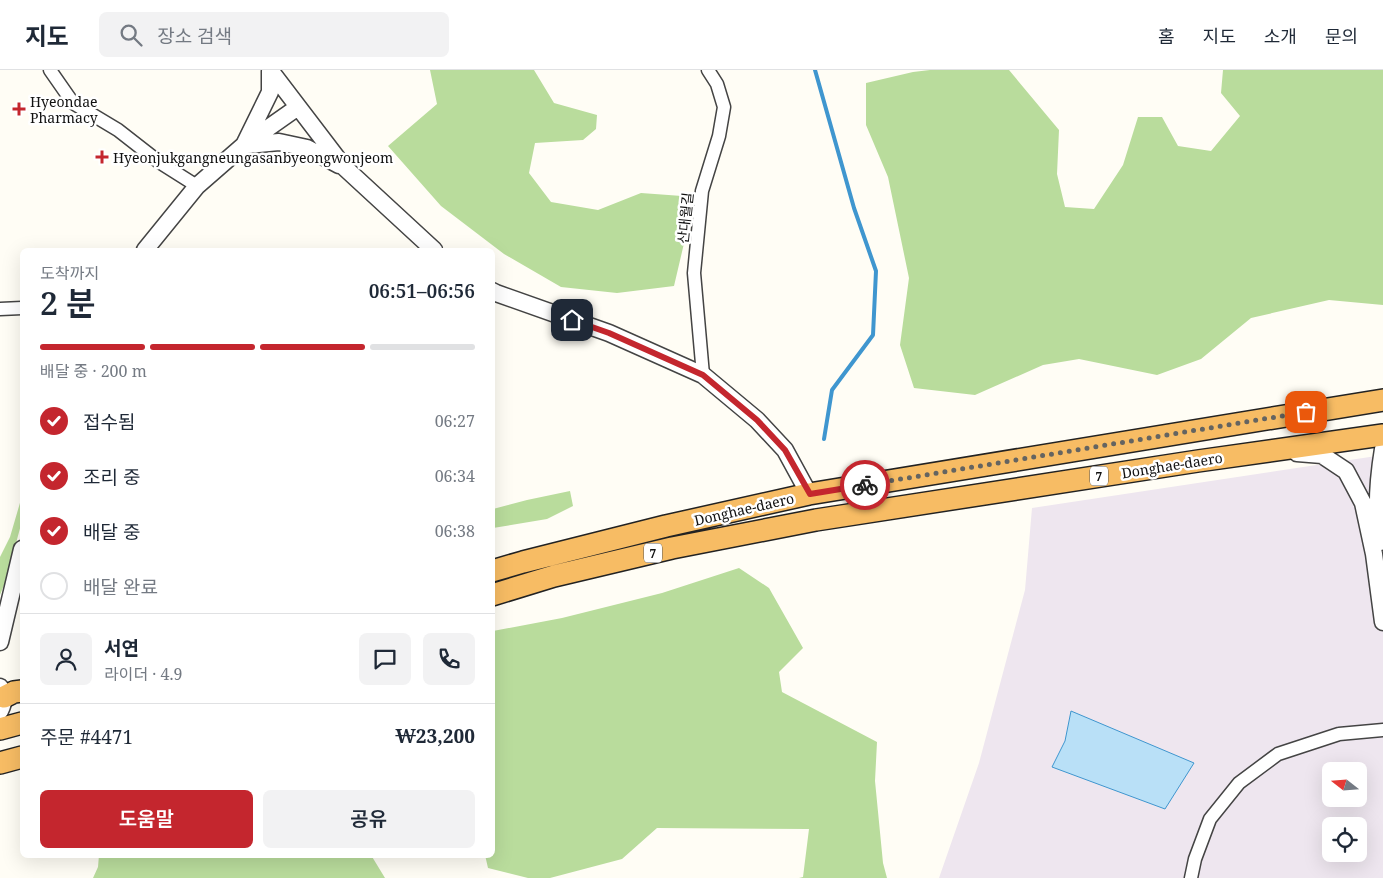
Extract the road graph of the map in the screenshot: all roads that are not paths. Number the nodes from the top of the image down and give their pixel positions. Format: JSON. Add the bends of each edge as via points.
{"nodes":[{"id":1,"x":50,"y":70,"type":"edge"},
{"id":2,"x":270,"y":70,"type":"edge"},
{"id":3,"x":708,"y":70,"type":"edge"},
{"id":4,"x":298,"y":107,"type":"junction"},
{"id":5,"x":244,"y":145,"type":"junction"},
{"id":6,"x":344,"y":168,"type":"junction"},
{"id":7,"x":196,"y":186,"type":"junction"},
{"id":8,"x":147,"y":248,"type":"edge"},
{"id":9,"x":432,"y":248,"type":"edge"},
{"id":10,"x":495,"y":292,"type":"edge"},
{"id":11,"x":20,"y":308,"type":"edge"},
{"id":12,"x":0,"y":309,"type":"edge"},
{"id":13,"x":703,"y":375,"type":"junction"},
{"id":14,"x":1383,"y":400,"type":"edge"},
{"id":15,"x":1383,"y":435,"type":"edge"},
{"id":16,"x":1383,"y":449,"type":"edge"},
{"id":17,"x":1198,"y":461,"type":"junction"},
{"id":18,"x":810,"y":494,"type":"junction"},
{"id":19,"x":816,"y":520,"type":"junction"},
{"id":20,"x":20,"y":557,"type":"edge"},
{"id":21,"x":1383,"y":562,"type":"edge"},
{"id":22,"x":495,"y":570,"type":"edge"},
{"id":23,"x":495,"y":594,"type":"edge"},
{"id":24,"x":1383,"y":622,"type":"edge"},
{"id":25,"x":0,"y":642,"type":"edge"},
{"id":26,"x":20,"y":724,"type":"edge"},
{"id":27,"x":0,"y":729,"type":"edge"},
{"id":28,"x":1383,"y":730,"type":"edge"},
{"id":29,"x":20,"y":742,"type":"edge"},
{"id":30,"x":0,"y":747,"type":"edge"},
{"id":31,"x":20,"y":757,"type":"edge"},
{"id":32,"x":0,"y":762,"type":"edge"},
{"id":33,"x":1191,"y":878,"type":"edge"}],
"edges":[{"from":1,"to":7,"type":"street","via":[[74,103]]},
{"from":2,"to":4,"type":"street"},
{"from":2,"to":5,"type":"street","via":[[270,92]]},
{"from":3,"to":13,"type":"street","name":"산대월길","via":[[717,84],[724,106],[719,136],[702,191],[694,273]]},
{"from":4,"to":5,"type":"street"},
{"from":4,"to":6,"type":"street"},
{"from":5,"to":6,"type":"street","via":[[279,142],[307,148]]},
{"from":5,"to":7,"type":"street"},
{"from":6,"to":9,"type":"street"},
{"from":7,"to":8,"type":"street"},
{"from":10,"to":13,"type":"street","via":[[609,333]]},
{"from":11,"to":12,"type":"street"},
{"from":13,"to":18,"type":"street","via":[[757,420],[785,450]]},
{"from":14,"to":18,"type":"highway","name":"Donghae-daero"},
{"from":15,"to":17,"type":"highway","name":"Donghae-daero","number":"7"},
{"from":16,"to":21,"type":"street","via":[[1378,527]]},
{"from":17,"to":19,"type":"highway","name":"Donghae-daero","number":"7"},
{"from":17,"to":24,"type":"street","via":[[1293,453],[1322,455],[1346,470],[1363,503]]},
{"from":18,"to":19,"type":"highway"},
{"from":18,"to":22,"type":"highway","name":"Donghae-daero","via":[[666,526]]},
{"from":19,"to":23,"type":"highway","name":"Donghae-daero","number":"7","via":[[672,548],[554,576]]},
{"from":20,"to":25,"type":"street"},
{"from":26,"to":27,"type":"highway"},
{"from":28,"to":33,"type":"street","via":[[1339,734],[1278,754],[1239,783],[1210,819]]},
{"from":29,"to":30,"type":"highway"},
{"from":31,"to":32,"type":"highway"}]}
